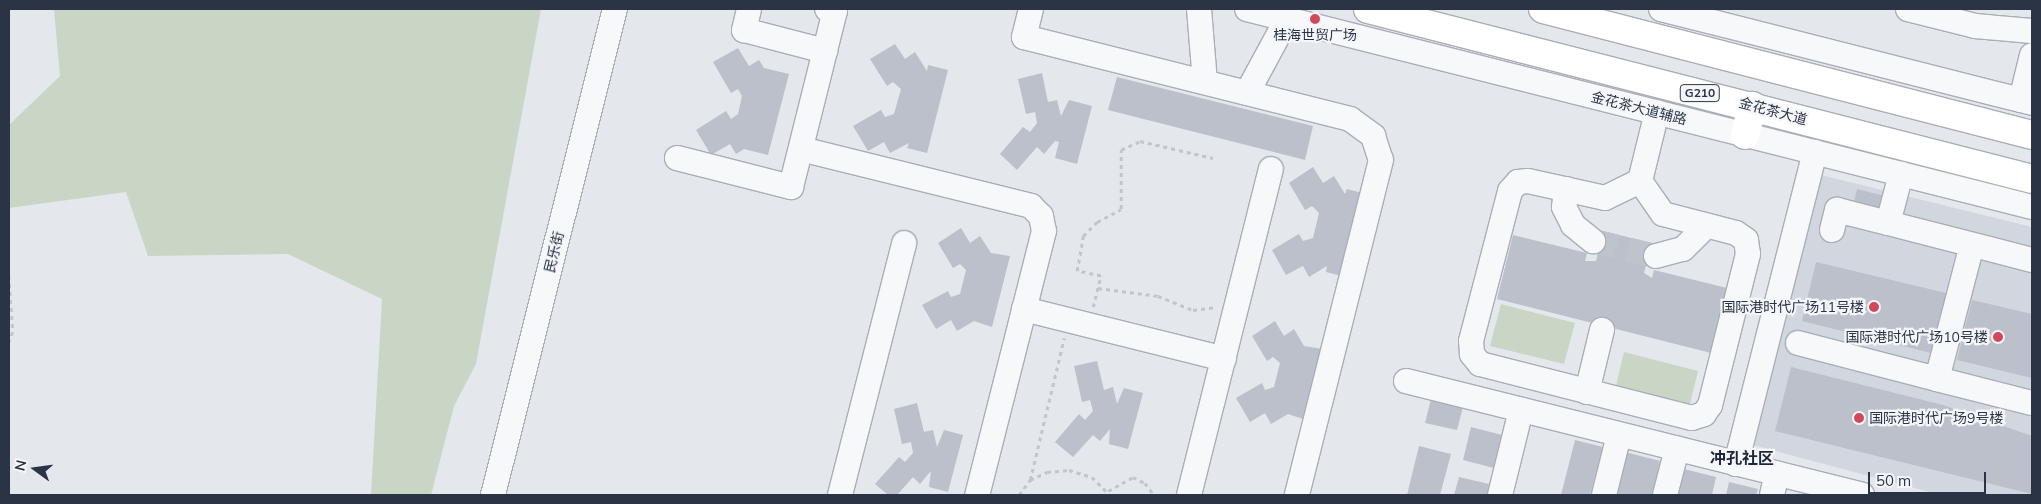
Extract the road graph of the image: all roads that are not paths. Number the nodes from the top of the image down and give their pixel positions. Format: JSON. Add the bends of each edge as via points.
{"nodes":[{"id":1,"x":616,"y":9,"type":"edge"},
{"id":2,"x":749,"y":9,"type":"edge"},
{"id":3,"x":827,"y":9,"type":"edge"},
{"id":4,"x":1032,"y":9,"type":"edge"},
{"id":5,"x":1199,"y":9,"type":"edge"},
{"id":6,"x":1247,"y":9,"type":"edge"},
{"id":7,"x":1368,"y":9,"type":"edge"},
{"id":8,"x":1543,"y":9,"type":"edge"},
{"id":9,"x":1661,"y":9,"type":"edge"},
{"id":10,"x":1908,"y":9,"type":"edge"},
{"id":11,"x":1288,"y":19,"type":"junction"},
{"id":12,"x":2032,"y":31,"type":"edge"},
{"id":13,"x":825,"y":51,"type":"junction"},
{"id":14,"x":2032,"y":55,"type":"edge"},
{"id":15,"x":1205,"y":82,"type":"junction"},
{"id":16,"x":1247,"y":93,"type":"junction"},
{"id":17,"x":2026,"y":102,"type":"edge"},
{"id":18,"x":1752,"y":106,"type":"junction"},
{"id":19,"x":1657,"y":112,"type":"junction"},
{"id":20,"x":1745,"y":134,"type":"junction"},
{"id":21,"x":2032,"y":134,"type":"edge"},
{"id":22,"x":801,"y":149,"type":"junction"},
{"id":23,"x":1815,"y":152,"type":"junction"},
{"id":24,"x":677,"y":158,"type":"dead end"},
{"id":25,"x":1271,"y":169,"type":"dead end"},
{"id":26,"x":1901,"y":174,"type":"junction"},
{"id":27,"x":2032,"y":179,"type":"edge"},
{"id":28,"x":1640,"y":181,"type":"junction"},
{"id":29,"x":1566,"y":189,"type":"junction"},
{"id":30,"x":2032,"y":207,"type":"edge"},
{"id":31,"x":1888,"y":223,"type":"junction"},
{"id":32,"x":1706,"y":226,"type":"junction"},
{"id":33,"x":1832,"y":230,"type":"dead end"},
{"id":34,"x":1593,"y":241,"type":"tunnel mouth"},
{"id":35,"x":904,"y":243,"type":"dead end"},
{"id":36,"x":1972,"y":245,"type":"junction"},
{"id":37,"x":1656,"y":256,"type":"tunnel mouth"},
{"id":38,"x":2032,"y":260,"type":"edge"},
{"id":39,"x":1024,"y":309,"type":"junction"},
{"id":40,"x":1602,"y":330,"type":"dead end"},
{"id":41,"x":1798,"y":343,"type":"dead end"},
{"id":42,"x":1224,"y":359,"type":"junction"},
{"id":43,"x":1937,"y":379,"type":"junction"},
{"id":44,"x":1406,"y":381,"type":"dead end"},
{"id":45,"x":1587,"y":392,"type":"junction"},
{"id":46,"x":2032,"y":403,"type":"edge"},
{"id":47,"x":1521,"y":410,"type":"junction"},
{"id":48,"x":1619,"y":434,"type":"junction"},
{"id":49,"x":1677,"y":449,"type":"junction"},
{"id":50,"x":1736,"y":464,"type":"junction"},
{"id":51,"x":1774,"y":485,"type":"edge"},
{"id":52,"x":493,"y":495,"type":"edge"},
{"id":53,"x":840,"y":495,"type":"edge"},
{"id":54,"x":977,"y":495,"type":"edge"},
{"id":55,"x":1189,"y":495,"type":"edge"},
{"id":56,"x":1297,"y":495,"type":"edge"},
{"id":57,"x":1500,"y":495,"type":"edge"},
{"id":58,"x":1604,"y":495,"type":"edge"},
{"id":59,"x":1665,"y":495,"type":"edge"},
{"id":60,"x":1862,"y":495,"type":"edge"}],
"edges":[{"from":1,"to":52,"type":"street","name":"民乐街"},
{"from":2,"to":13,"type":"street","via":[[744,30]]},
{"from":3,"to":13,"type":"street","via":[[835,11]]},
{"from":4,"to":15,"type":"street","via":[[1024,37]]},
{"from":5,"to":15,"type":"street"},
{"from":6,"to":11,"type":"street","name":"金花茶大道辅路"},
{"from":7,"to":18,"type":"highway","name":"金花茶大道","number":"G210"},
{"from":8,"to":21,"type":"highway"},
{"from":9,"to":17,"type":"street"},
{"from":10,"to":12,"type":"street","via":[[1975,26]]},
{"from":11,"to":16,"type":"street"},
{"from":11,"to":19,"type":"street","name":"金花茶大道辅路"},
{"from":13,"to":22,"type":"street"},
{"from":14,"to":17,"type":"street"},
{"from":15,"to":16,"type":"street"},
{"from":16,"to":56,"type":"street","via":[[1350,119],[1374,136],[1381,160]]},
{"from":18,"to":20,"type":"highway"},
{"from":18,"to":27,"type":"highway","name":"金花茶大道","number":"G210"},
{"from":19,"to":20,"type":"street","name":"金花茶大道辅路"},
{"from":19,"to":28,"type":"street"},
{"from":20,"to":23,"type":"street","name":"金花茶大道辅路"},
{"from":22,"to":24,"type":"street","via":[[791,187]]},
{"from":22,"to":39,"type":"street","via":[[1031,206],[1041,216],[1044,231]]},
{"from":23,"to":26,"type":"street","name":"金花茶大道辅路"},
{"from":23,"to":50,"type":"street"},
{"from":25,"to":42,"type":"street"},
{"from":26,"to":30,"type":"street","name":"金花茶大道辅路"},
{"from":26,"to":31,"type":"street"},
{"from":28,"to":29,"type":"street","via":[[1605,198]]},
{"from":28,"to":32,"type":"street","via":[[1663,214]]},
{"from":29,"to":34,"type":"street","via":[[1564,207],[1573,224]]},
{"from":29,"to":45,"type":"street","via":[[1528,180],[1518,182],[1510,191],[1471,341],[1472,354],[1480,364]]},
{"from":31,"to":33,"type":"street","via":[[1837,210]]},
{"from":31,"to":36,"type":"street"},
{"from":32,"to":37,"type":"street","via":[[1683,249]]},
{"from":32,"to":45,"type":"street","via":[[1736,233],[1746,240],[1748,254],[1710,405],[1704,414],[1692,418]]},
{"from":35,"to":53,"type":"street"},
{"from":36,"to":38,"type":"street"},
{"from":36,"to":43,"type":"street"},
{"from":39,"to":42,"type":"street"},
{"from":39,"to":54,"type":"street"},
{"from":40,"to":45,"type":"street"},
{"from":41,"to":43,"type":"street"},
{"from":42,"to":55,"type":"street"},
{"from":43,"to":46,"type":"street"},
{"from":44,"to":47,"type":"street"},
{"from":47,"to":48,"type":"street"},
{"from":47,"to":57,"type":"street"},
{"from":48,"to":49,"type":"street"},
{"from":48,"to":58,"type":"street"},
{"from":49,"to":50,"type":"street"},
{"from":49,"to":59,"type":"street"},
{"from":50,"to":51,"type":"street"},
{"from":51,"to":60,"type":"street"}]}
